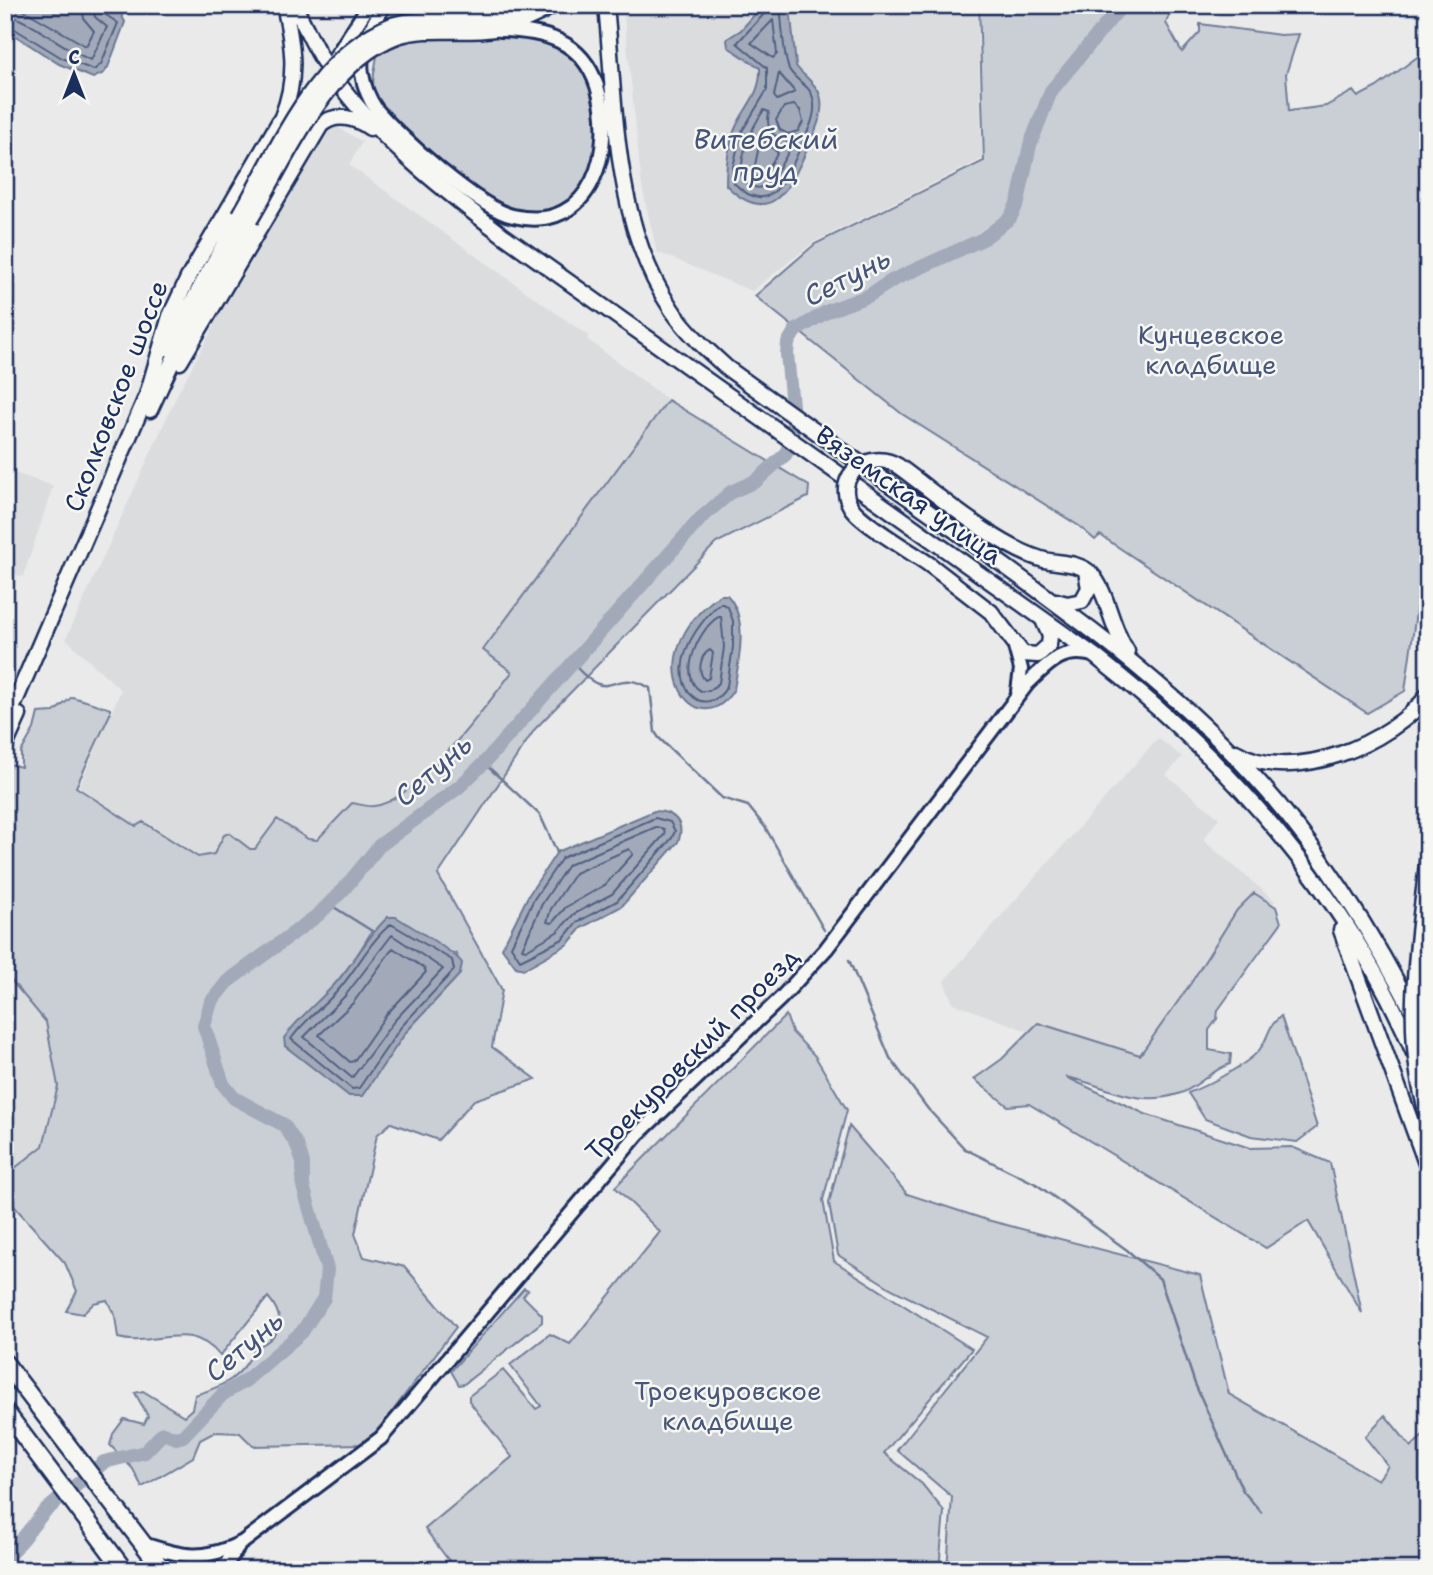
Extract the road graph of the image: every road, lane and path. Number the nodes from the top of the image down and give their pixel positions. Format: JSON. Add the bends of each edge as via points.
{"nodes":[{"id":1,"x":284,"y":5,"type":"edge"},
{"id":2,"x":294,"y":5,"type":"edge"},
{"id":3,"x":369,"y":5,"type":"edge"},
{"id":4,"x":384,"y":5,"type":"edge"},
{"id":5,"x":402,"y":5,"type":"edge"},
{"id":6,"x":519,"y":5,"type":"edge"},
{"id":7,"x":535,"y":5,"type":"edge"},
{"id":8,"x":554,"y":5,"type":"edge"},
{"id":9,"x":606,"y":5,"type":"edge"},
{"id":10,"x":395,"y":30,"type":"junction"},
{"id":11,"x":493,"y":30,"type":"junction"},
{"id":12,"x":329,"y":67,"type":"junction"},
{"id":13,"x":383,"y":137,"type":"junction"},
{"id":14,"x":245,"y":217,"type":"junction"},
{"id":15,"x":147,"y":394,"type":"junction"},
{"id":16,"x":146,"y":418,"type":"junction"},
{"id":17,"x":1085,"y":570,"type":"junction"},
{"id":18,"x":1051,"y":600,"type":"junction"},
{"id":19,"x":1040,"y":616,"type":"junction"},
{"id":20,"x":1020,"y":651,"type":"junction"},
{"id":21,"x":1051,"y":653,"type":"junction"},
{"id":22,"x":1096,"y":656,"type":"junction"},
{"id":23,"x":1136,"y":663,"type":"junction"},
{"id":24,"x":1027,"y":684,"type":"junction"},
{"id":25,"x":1428,"y":695,"type":"edge"},
{"id":26,"x":1016,"y":697,"type":"junction"},
{"id":27,"x":5,"y":725,"type":"edge"},
{"id":28,"x":1217,"y":740,"type":"junction"},
{"id":29,"x":5,"y":746,"type":"edge"},
{"id":30,"x":1428,"y":855,"type":"edge"},
{"id":31,"x":1326,"y":897,"type":"junction"},
{"id":32,"x":1428,"y":1042,"type":"edge"},
{"id":33,"x":1428,"y":1087,"type":"edge"},
{"id":34,"x":1428,"y":1116,"type":"edge"},
{"id":35,"x":1428,"y":1169,"type":"edge"},
{"id":36,"x":7,"y":1366,"type":"edge"},
{"id":37,"x":5,"y":1411,"type":"edge"},
{"id":38,"x":243,"y":1542,"type":"junction"},
{"id":39,"x":143,"y":1544,"type":"junction"},
{"id":40,"x":124,"y":1570,"type":"edge"},
{"id":41,"x":163,"y":1570,"type":"edge"},
{"id":42,"x":222,"y":1570,"type":"edge"}],
"edges":[{"from":1,"to":15,"type":"main road","name":"Сколковское шоссе","via":[[294,51],[291,95],[170,316]]},
{"from":2,"to":13,"type":"main road","name":"Вяземская улица","via":[[325,64]]},
{"from":3,"to":12,"type":"street"},
{"from":4,"to":11,"type":"street","via":[[361,58],[362,75],[375,107],[425,157],[501,213],[526,218],[552,215],[584,195],[598,173],[604,148],[598,89],[586,62],[563,41],[544,33]]},
{"from":5,"to":6,"type":"street"},
{"from":7,"to":10,"type":"main road","via":[[507,16],[422,19]]},
{"from":8,"to":11,"type":"main road"},
{"from":9,"to":18,"type":"main road","name":"Вяземская улица","via":[[625,190],[652,274],[672,310],[727,368]]},
{"from":10,"to":11,"type":"main road"},
{"from":10,"to":12,"type":"main road","bridge":true,"via":[[366,37]]},
{"from":10,"to":14,"type":"main road","bridge":true,"via":[[358,56],[338,78]]},
{"from":12,"to":14,"type":"main road","bridge":true},
{"from":13,"to":16,"type":"main road","via":[[351,118],[330,119],[321,125]]},
{"from":13,"to":19,"type":"main road","name":"Вяземская улица","via":[[504,236]]},
{"from":14,"to":15,"type":"main road","via":[[187,307]]},
{"from":14,"to":16,"type":"main road"},
{"from":15,"to":27,"type":"main road","name":"Сколковское шоссе"},
{"from":16,"to":29,"type":"main road","name":"Сколковское шоссе"},
{"from":17,"to":18,"type":"main road","via":[[1089,588],[1082,601]]},
{"from":17,"to":20,"type":"main road","bridge":true,"via":[[1040,559],[1006,543],[883,460],[862,464],[848,480],[849,501],[858,514],[991,612]]},
{"from":17,"to":23,"type":"main road","via":[[1097,584],[1114,629]]},
{"from":18,"to":23,"type":"main road","name":"Вяземская улица"},
{"from":19,"to":21,"type":"main road","via":[[1048,629]]},
{"from":19,"to":22,"type":"main road","name":"Вяземская улица"},
{"from":20,"to":21,"type":"main road"},
{"from":20,"to":24,"type":"street","via":[[1028,670]]},
{"from":20,"to":26,"type":"street"},
{"from":21,"to":22,"type":"street"},
{"from":21,"to":24,"type":"street"},
{"from":21,"to":24,"type":"street","name":"Троекуровский проезд"},
{"from":22,"to":31,"type":"main road","name":"Вяземская улица","via":[[1213,758]]},
{"from":23,"to":28,"type":"main road","name":"Вяземская улица"},
{"from":24,"to":26,"type":"street","name":"Троекуровский проезд"},
{"from":25,"to":28,"type":"main road","via":[[1416,710],[1380,736],[1304,764],[1263,764]]},
{"from":26,"to":38,"type":"street","name":"Троекуровский проезд","via":[[826,950],[638,1134],[389,1430],[357,1459]]},
{"from":28,"to":32,"type":"main road","name":"Вяземская улица","via":[[1252,774],[1321,859],[1376,944]]},
{"from":30,"to":34,"type":"main road","bridge":true,"via":[[1414,1008],[1417,1069]]},
{"from":31,"to":33,"type":"main road","name":"Вяземская улица","via":[[1374,972]]},
{"from":31,"to":35,"type":"main road"},
{"from":36,"to":39,"type":"highway"},
{"from":37,"to":40,"type":"highway"},
{"from":38,"to":39,"type":"street","name":"Троекуровский проезд","via":[[203,1557]]},
{"from":38,"to":42,"type":"street","name":"Троекуровский проезд"},
{"from":39,"to":41,"type":"highway"}]}
